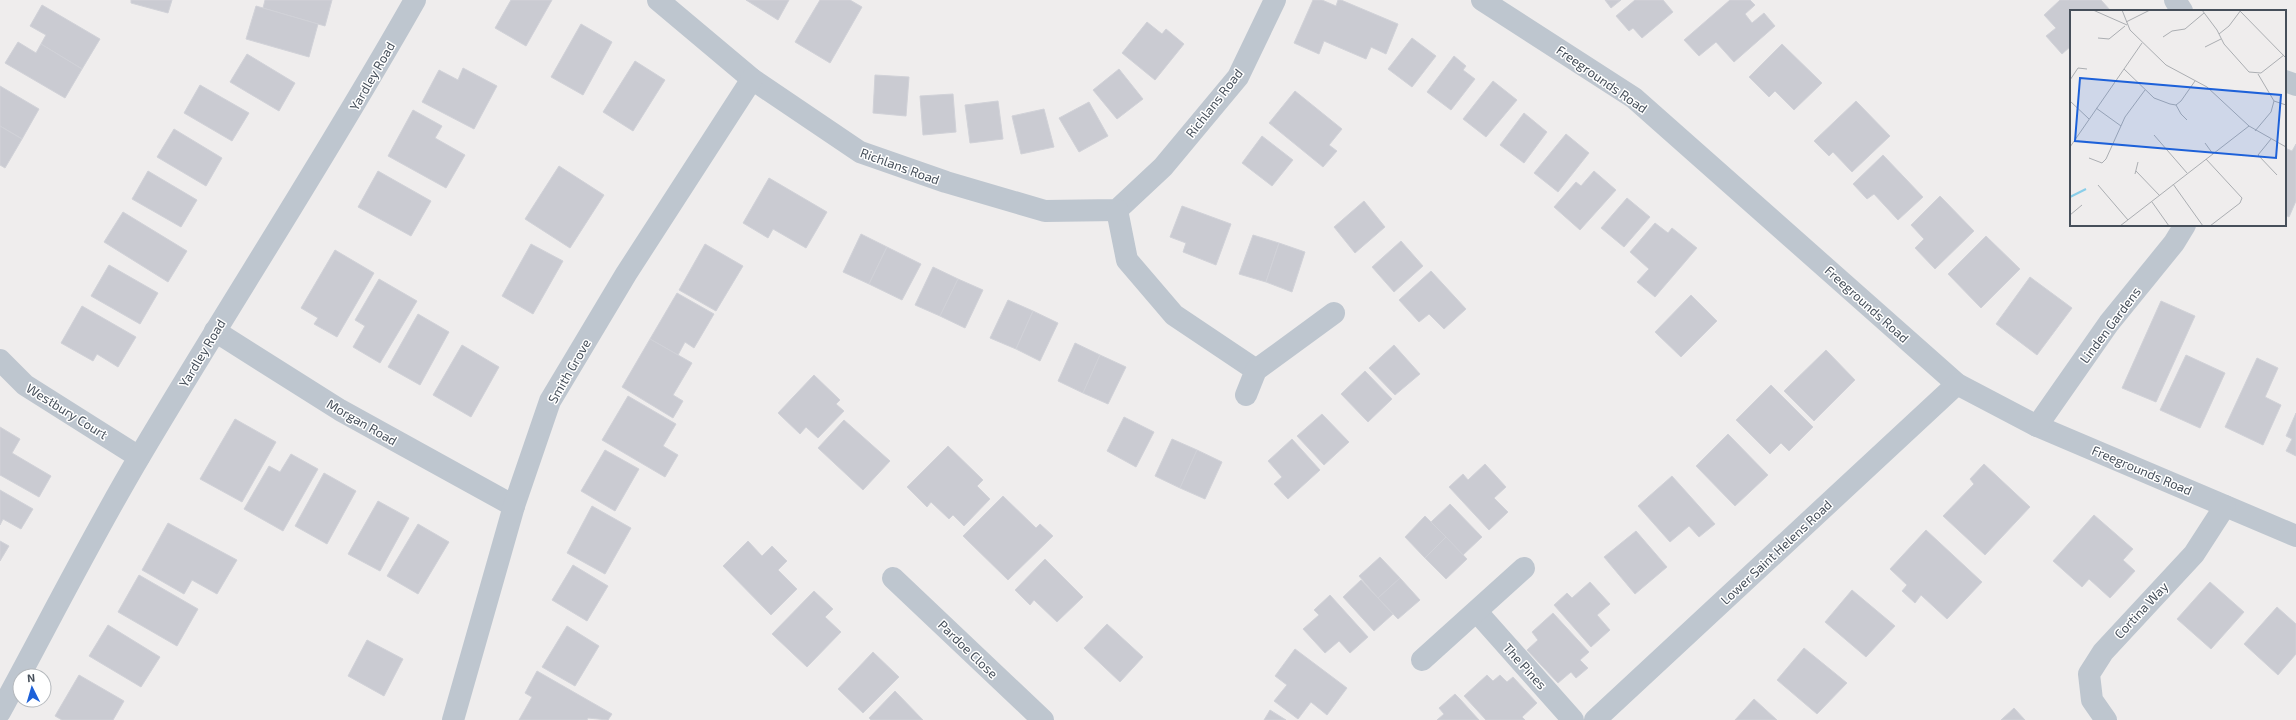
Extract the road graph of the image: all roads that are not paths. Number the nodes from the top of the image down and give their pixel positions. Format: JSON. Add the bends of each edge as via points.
{"nodes":[{"id":1,"x":415,"y":0,"type":"edge"},
{"id":2,"x":658,"y":0,"type":"edge"},
{"id":3,"x":1275,"y":0,"type":"edge"},
{"id":4,"x":1482,"y":0,"type":"edge"},
{"id":5,"x":2174,"y":0,"type":"edge"},
{"id":6,"x":2181,"y":10,"type":"edge"},
{"id":7,"x":752,"y":79,"type":"junction"},
{"id":8,"x":2286,"y":81,"type":"edge"},
{"id":9,"x":2296,"y":85,"type":"edge"},
{"id":10,"x":1117,"y":210,"type":"junction"},
{"id":11,"x":2184,"y":226,"type":"edge"},
{"id":12,"x":1334,"y":313,"type":"dead end"},
{"id":13,"x":215,"y":331,"type":"junction"},
{"id":14,"x":0,"y":360,"type":"edge"},
{"id":15,"x":1256,"y":370,"type":"junction"},
{"id":16,"x":1957,"y":384,"type":"junction"},
{"id":17,"x":1246,"y":395,"type":"dead end"},
{"id":18,"x":2037,"y":426,"type":"junction"},
{"id":19,"x":139,"y":456,"type":"junction"},
{"id":20,"x":514,"y":506,"type":"junction"},
{"id":21,"x":2225,"y":506,"type":"junction"},
{"id":22,"x":2296,"y":536,"type":"edge"},
{"id":23,"x":1524,"y":568,"type":"dead end"},
{"id":24,"x":893,"y":578,"type":"dead end"},
{"id":25,"x":1477,"y":612,"type":"junction"},
{"id":26,"x":1422,"y":660,"type":"dead end"},
{"id":27,"x":0,"y":712,"type":"edge"},
{"id":28,"x":453,"y":720,"type":"edge"},
{"id":29,"x":1043,"y":720,"type":"edge"},
{"id":30,"x":1573,"y":720,"type":"edge"},
{"id":31,"x":1595,"y":720,"type":"edge"},
{"id":32,"x":2106,"y":720,"type":"edge"}],
"edges":[{"from":1,"to":13,"type":"street","name":"Yardley Road","via":[[360,98]]},
{"from":2,"to":7,"type":"street","name":"Richlans Road"},
{"from":3,"to":10,"type":"street","name":"Richlans Road","via":[[1238,77],[1163,167]]},
{"from":4,"to":16,"type":"street","name":"Freegrounds Road","via":[[1634,98]]},
{"from":5,"to":6,"type":"street"},
{"from":7,"to":10,"type":"street","name":"Richlans Road","via":[[860,152],[946,182],[1045,211]]},
{"from":7,"to":20,"type":"street","name":"Smith Grove","via":[[626,274],[550,401]]},
{"from":8,"to":9,"type":"street"},
{"from":10,"to":15,"type":"street","via":[[1127,260],[1174,315]]},
{"from":11,"to":18,"type":"street","name":"Linden Gardens","via":[[2174,243],[2109,323]]},
{"from":12,"to":15,"type":"street"},
{"from":13,"to":19,"type":"street","name":"Yardley Road"},
{"from":13,"to":20,"type":"street","name":"Morgan Road","via":[[340,410]]},
{"from":14,"to":19,"type":"street","name":"Westbury Court","via":[[25,385]]},
{"from":15,"to":17,"type":"street"},
{"from":16,"to":18,"type":"street","name":"Freegrounds Road"},
{"from":16,"to":31,"type":"street","name":"Lower Saint Helens Road"},
{"from":18,"to":21,"type":"street","name":"Freegrounds Road"},
{"from":19,"to":27,"type":"street","name":"Yardley Road"},
{"from":20,"to":28,"type":"street","name":"Smith Grove"},
{"from":21,"to":22,"type":"street","name":"Freegrounds Road"},
{"from":21,"to":32,"type":"street","name":"Cortina Way","via":[[2194,554],[2103,652],[2089,674],[2092,700]]},
{"from":23,"to":25,"type":"street"},
{"from":24,"to":29,"type":"street","name":"Pardoe Close"},
{"from":25,"to":26,"type":"street"},
{"from":25,"to":30,"type":"street","name":"The Pines"}]}
